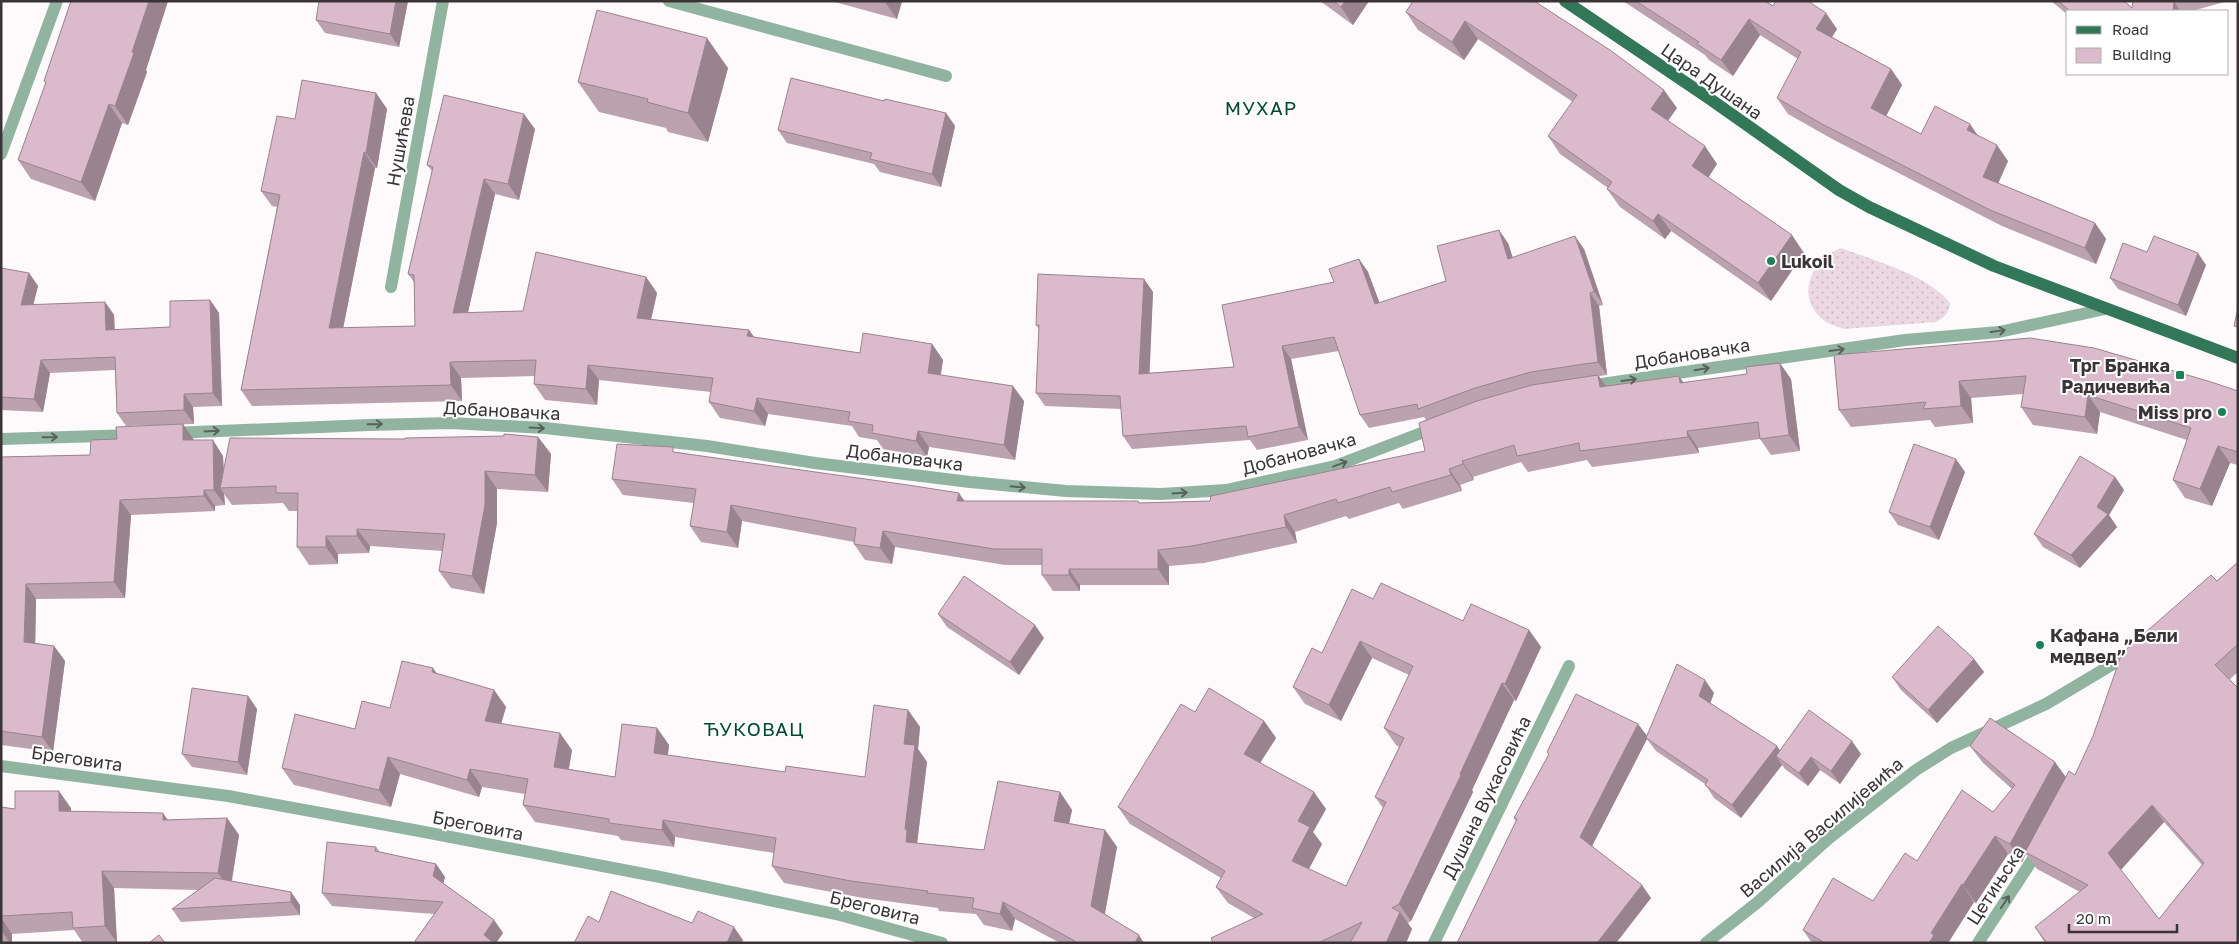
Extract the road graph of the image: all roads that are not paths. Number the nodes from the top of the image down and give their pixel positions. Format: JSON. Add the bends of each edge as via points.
{"nodes":[{"id":1,"x":57,"y":1,"type":"edge"},
{"id":2,"x":443,"y":1,"type":"edge"},
{"id":3,"x":669,"y":1,"type":"edge"},
{"id":4,"x":1565,"y":1,"type":"edge"},
{"id":5,"x":946,"y":76,"type":"dead end"},
{"id":6,"x":1,"y":154,"type":"edge"},
{"id":7,"x":391,"y":287,"type":"dead end"},
{"id":8,"x":2105,"y":309,"type":"junction"},
{"id":9,"x":2238,"y":358,"type":"edge"},
{"id":10,"x":1579,"y":387,"type":"edge"},
{"id":11,"x":1449,"y":423,"type":"edge"},
{"id":12,"x":1,"y":439,"type":"edge"},
{"id":13,"x":2143,"y":644,"type":"edge"},
{"id":14,"x":2128,"y":656,"type":"junction"},
{"id":15,"x":1569,"y":666,"type":"dead end"},
{"id":16,"x":2121,"y":674,"type":"edge"},
{"id":17,"x":1,"y":766,"type":"edge"},
{"id":18,"x":2048,"y":834,"type":"edge"},
{"id":19,"x":942,"y":943,"type":"edge"},
{"id":20,"x":1434,"y":943,"type":"edge"},
{"id":21,"x":1706,"y":943,"type":"edge"},
{"id":22,"x":1978,"y":943,"type":"edge"}],
"edges":[{"from":1,"to":6,"type":"street"},
{"from":2,"to":7,"type":"street","name":"Нушићева"},
{"from":3,"to":5,"type":"street"},
{"from":4,"to":8,"type":"main road","name":"Цара Душана","via":[[1839,190],[1994,266]]},
{"from":8,"to":9,"type":"main road"},
{"from":10,"to":8,"type":"street","name":"Добановачка","one_way":true,"via":[[1905,340],[1998,332]]},
{"from":12,"to":11,"type":"street","name":"Добановачка","one_way":true,"via":[[451,423],[545,428],[707,446],[970,482],[1066,491],[1161,494],[1226,490],[1335,466]]},
{"from":13,"to":14,"type":"street","name":"Василија Василијевића"},
{"from":14,"to":16,"type":"street"},
{"from":14,"to":21,"type":"street","name":"Василија Василијевића","via":[[2046,704],[1951,748],[1916,770],[1828,839],[1758,902]]},
{"from":15,"to":20,"type":"street","name":"Душана Вукасовића"},
{"from":17,"to":19,"type":"street","name":"Бреговита","via":[[228,796],[404,828],[840,915]]},
{"from":22,"to":18,"type":"street","name":"Цетињска","one_way":true}]}
